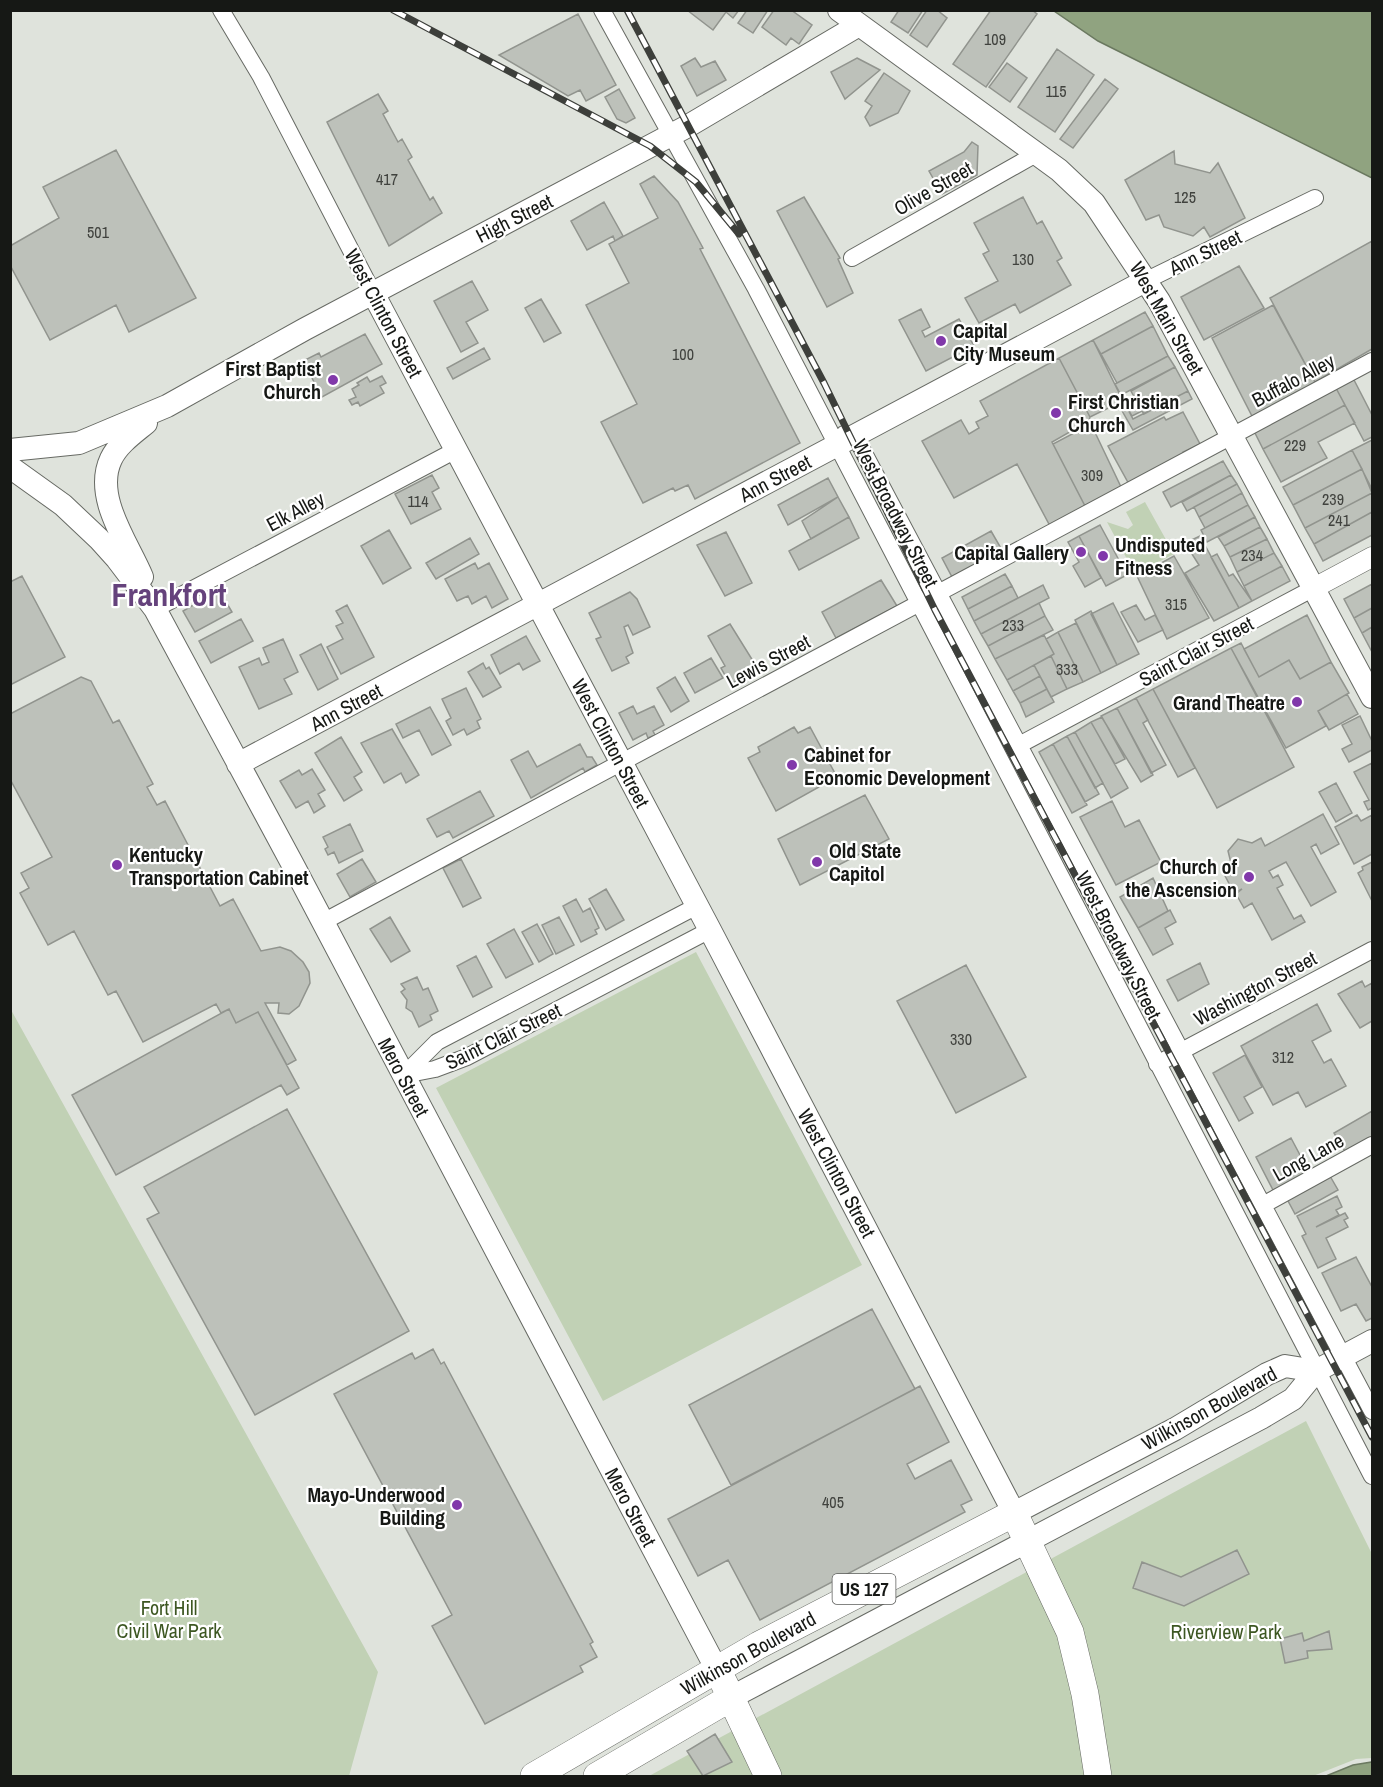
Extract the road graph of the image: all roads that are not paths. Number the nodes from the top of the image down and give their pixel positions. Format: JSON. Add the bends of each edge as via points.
{"nodes":[{"id":1,"x":221,"y":10,"type":"edge"},
{"id":2,"x":602,"y":10,"type":"edge"},
{"id":3,"x":839,"y":10,"type":"edge"},
{"id":4,"x":859,"y":25,"type":"junction"},
{"id":5,"x":670,"y":135,"type":"junction"},
{"id":6,"x":1036,"y":154,"type":"junction"},
{"id":7,"x":1315,"y":198,"type":"dead end"},
{"id":8,"x":852,"y":258,"type":"dead end"},
{"id":9,"x":1148,"y":280,"type":"junction"},
{"id":10,"x":373,"y":293,"type":"junction"},
{"id":11,"x":1372,"y":362,"type":"edge"},
{"id":12,"x":167,"y":405,"type":"junction"},
{"id":13,"x":1233,"y":436,"type":"junction"},
{"id":14,"x":841,"y":438,"type":"junction"},
{"id":15,"x":10,"y":450,"type":"edge"},
{"id":16,"x":456,"y":450,"type":"junction"},
{"id":17,"x":10,"y":467,"type":"edge"},
{"id":18,"x":1372,"y":557,"type":"edge"},
{"id":19,"x":1314,"y":588,"type":"junction"},
{"id":20,"x":939,"y":593,"type":"junction"},
{"id":21,"x":919,"y":604,"type":"junction"},
{"id":22,"x":538,"y":606,"type":"junction"},
{"id":23,"x":155,"y":609,"type":"junction"},
{"id":24,"x":1372,"y":697,"type":"edge"},
{"id":25,"x":1019,"y":745,"type":"junction"},
{"id":26,"x":621,"y":763,"type":"junction"},
{"id":27,"x":238,"y":764,"type":"junction"},
{"id":28,"x":1100,"y":898,"type":"junction"},
{"id":29,"x":697,"y":906,"type":"junction"},
{"id":30,"x":1078,"y":911,"type":"junction"},
{"id":31,"x":323,"y":922,"type":"junction"},
{"id":32,"x":710,"y":930,"type":"junction"},
{"id":33,"x":1372,"y":950,"type":"edge"},
{"id":34,"x":1181,"y":1051,"type":"junction"},
{"id":35,"x":1157,"y":1064,"type":"junction"},
{"id":36,"x":404,"y":1075,"type":"junction"},
{"id":37,"x":1372,"y":1145,"type":"edge"},
{"id":38,"x":1263,"y":1205,"type":"junction"},
{"id":39,"x":1372,"y":1341,"type":"edge"},
{"id":40,"x":1343,"y":1356,"type":"junction"},
{"id":41,"x":1316,"y":1371,"type":"junction"},
{"id":42,"x":1372,"y":1411,"type":"edge"},
{"id":43,"x":1372,"y":1476,"type":"edge"},
{"id":44,"x":1014,"y":1513,"type":"junction"},
{"id":45,"x":1028,"y":1540,"type":"junction"},
{"id":46,"x":716,"y":1668,"type":"junction"},
{"id":47,"x":732,"y":1697,"type":"junction"},
{"id":48,"x":534,"y":1776,"type":"edge"},
{"id":49,"x":597,"y":1776,"type":"edge"},
{"id":50,"x":768,"y":1776,"type":"edge"},
{"id":51,"x":1098,"y":1776,"type":"edge"}],
"edges":[{"from":1,"to":10,"type":"street","name":"West Clinton Street","via":[[261,77]]},
{"from":2,"to":5,"type":"street","name":"West Broadway Street"},
{"from":3,"to":4,"type":"main road","name":"West Main Street"},
{"from":4,"to":5,"type":"main road","name":"High Street"},
{"from":4,"to":6,"type":"main road","name":"West Main Street"},
{"from":5,"to":10,"type":"main road","name":"High Street"},
{"from":5,"to":14,"type":"street","name":"West Broadway Street"},
{"from":6,"to":8,"type":"street","name":"Olive Street"},
{"from":6,"to":9,"type":"main road","name":"West Main Street","via":[[1072,180],[1094,203]]},
{"from":7,"to":9,"type":"street","name":"Ann Street"},
{"from":9,"to":13,"type":"main road","name":"West Main Street"},
{"from":9,"to":14,"type":"main road","name":"Ann Street"},
{"from":10,"to":12,"type":"main road","name":"High Street"},
{"from":10,"to":16,"type":"main road","name":"West Clinton Street"},
{"from":11,"to":13,"type":"street","name":"Buffalo Alley"},
{"from":12,"to":15,"type":"main road","name":"High Street","via":[[79,443]]},
{"from":12,"to":23,"type":"main road","name":"High Street","via":[[118,450],[105,481],[109,503]]},
{"from":13,"to":19,"type":"main road","name":"West Main Street"},
{"from":13,"to":20,"type":"street","name":"Lewis Street"},
{"from":14,"to":20,"type":"street","name":"West Broadway Street"},
{"from":14,"to":21,"type":"street","name":"West Broadway Street"},
{"from":14,"to":22,"type":"main road","name":"Ann Street"},
{"from":16,"to":22,"type":"main road","name":"West Clinton Street"},
{"from":16,"to":23,"type":"street","name":"Elk Alley"},
{"from":17,"to":23,"type":"main road","name":"Mero Street","via":[[63,505],[117,559]]},
{"from":18,"to":19,"type":"street","name":"Saint Clair Street"},
{"from":19,"to":24,"type":"main road","name":"West Main Street"},
{"from":19,"to":25,"type":"street","name":"Saint Clair Street"},
{"from":20,"to":21,"type":"street","name":"Lewis Street"},
{"from":20,"to":25,"type":"street","name":"West Broadway Street"},
{"from":21,"to":26,"type":"street","name":"Lewis Street"},
{"from":21,"to":30,"type":"street","name":"West Broadway Street"},
{"from":22,"to":26,"type":"main road","name":"West Clinton Street"},
{"from":22,"to":27,"type":"main road","name":"Ann Street"},
{"from":23,"to":27,"type":"main road","name":"Mero Street"},
{"from":25,"to":28,"type":"street","name":"West Broadway Street"},
{"from":26,"to":29,"type":"main road","name":"West Clinton Street"},
{"from":26,"to":31,"type":"street","name":"Lewis Street"},
{"from":27,"to":31,"type":"main road","name":"Mero Street"},
{"from":28,"to":30,"type":"street"},
{"from":28,"to":34,"type":"street","name":"West Broadway Street"},
{"from":29,"to":32,"type":"main road","name":"West Clinton Street"},
{"from":29,"to":36,"type":"street","name":"Saint Clair Street","via":[[437,1042]]},
{"from":30,"to":35,"type":"street","name":"West Broadway Street"},
{"from":31,"to":36,"type":"main road","name":"Mero Street"},
{"from":32,"to":36,"type":"street","name":"Saint Clair Street","via":[[467,1057]]},
{"from":32,"to":44,"type":"main road","name":"West Clinton Street"},
{"from":33,"to":34,"type":"street","name":"Washington Street"},
{"from":34,"to":35,"type":"street","name":"Washington Street"},
{"from":34,"to":38,"type":"street","name":"West Broadway Street"},
{"from":35,"to":41,"type":"street","name":"West Broadway Street"},
{"from":36,"to":46,"type":"main road","name":"Mero Street"},
{"from":37,"to":38,"type":"street","name":"Long Lane"},
{"from":38,"to":40,"type":"street","name":"West Broadway Street"},
{"from":39,"to":40,"type":"main road"},
{"from":40,"to":41,"type":"main road"},
{"from":40,"to":42,"type":"street","name":"West Broadway Street"},
{"from":41,"to":43,"type":"street","name":"West Broadway Street"},
{"from":41,"to":44,"type":"main road","name":"Wilkinson Boulevard","via":[[1285,1366],[1267,1374],[1175,1429]]},
{"from":41,"to":45,"type":"main road","name":"Wilkinson Boulevard","via":[[1293,1399]]},
{"from":44,"to":45,"type":"highway"},
{"from":44,"to":46,"type":"highway","name":"Wilkinson Boulevard","number":"US 127"},
{"from":45,"to":47,"type":"main road","name":"Wilkinson Boulevard"},
{"from":45,"to":51,"type":"highway","via":[[1070,1632]]},
{"from":46,"to":47,"type":"highway"},
{"from":46,"to":48,"type":"highway","name":"Wilkinson Boulevard","number":"US 127"},
{"from":47,"to":49,"type":"highway","name":"Wilkinson Boulevard"},
{"from":47,"to":50,"type":"highway"}]}
